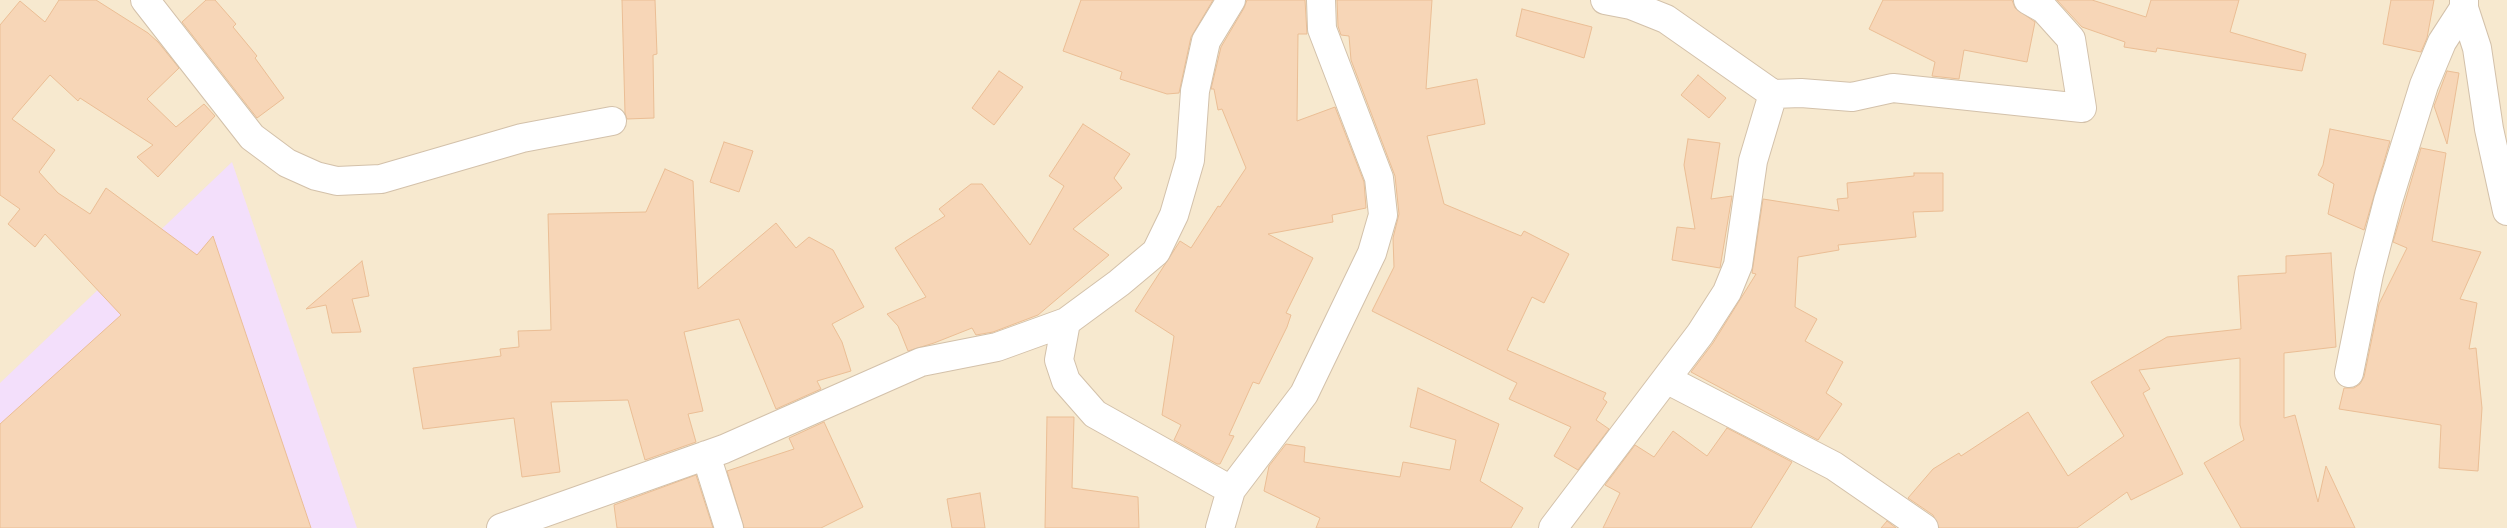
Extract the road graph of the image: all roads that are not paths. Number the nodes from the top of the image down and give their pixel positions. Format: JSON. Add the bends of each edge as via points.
{"nodes":[{"id":1,"x":145,"y":0,"type":"edge"},
{"id":2,"x":1231,"y":0,"type":"edge"},
{"id":3,"x":1321,"y":0,"type":"edge"},
{"id":4,"x":1605,"y":0,"type":"edge"},
{"id":5,"x":2028,"y":0,"type":"edge"},
{"id":6,"x":2464,"y":4,"type":"edge"},
{"id":7,"x":1773,"y":94,"type":"junction"},
{"id":8,"x":612,"y":121,"type":"dead end"},
{"id":9,"x":2507,"y":211,"type":"edge"},
{"id":10,"x":1066,"y":322,"type":"junction"},
{"id":11,"x":2349,"y":373,"type":"dead end"},
{"id":12,"x":1666,"y":379,"type":"junction"},
{"id":13,"x":706,"y":455,"type":"junction"},
{"id":14,"x":1231,"y":490,"type":"junction"},
{"id":15,"x":500,"y":528,"type":"edge"},
{"id":16,"x":729,"y":528,"type":"edge"},
{"id":17,"x":1222,"y":528,"type":"edge"},
{"id":18,"x":1553,"y":528,"type":"edge"},
{"id":19,"x":1924,"y":528,"type":"edge"}],
"edges":[{"from":1,"to":8,"type":"street","via":[[252,137],[287,163],[316,176],[337,181],[381,179],[522,138]]},
{"from":2,"to":10,"type":"street","via":[[1206,41],[1196,91],[1190,160],[1174,215],[1156,252]]},
{"from":3,"to":14,"type":"street","via":[[1322,29],[1379,178],[1382,215],[1372,253],[1304,394]]},
{"from":4,"to":7,"type":"street","via":[[1631,5],[1666,19]]},
{"from":5,"to":7,"type":"street","via":[[2044,9],[2071,39],[2082,108],[1893,88],[1852,97]]},
{"from":6,"to":9,"type":"street","via":[[2476,48]]},
{"from":6,"to":11,"type":"street","via":[[2442,42],[2424,86],[2388,201]]},
{"from":7,"to":12,"type":"street","via":[[1753,161],[1738,265],[1727,292]]},
{"from":10,"to":13,"type":"street","via":[[997,347],[921,362]]},
{"from":10,"to":14,"type":"street","via":[[1059,360],[1066,381],[1094,414]]},
{"from":12,"to":18,"type":"street"},
{"from":12,"to":19,"type":"street","via":[[1834,466]]},
{"from":13,"to":15,"type":"street"},
{"from":13,"to":16,"type":"street"},
{"from":14,"to":17,"type":"street"}]}
